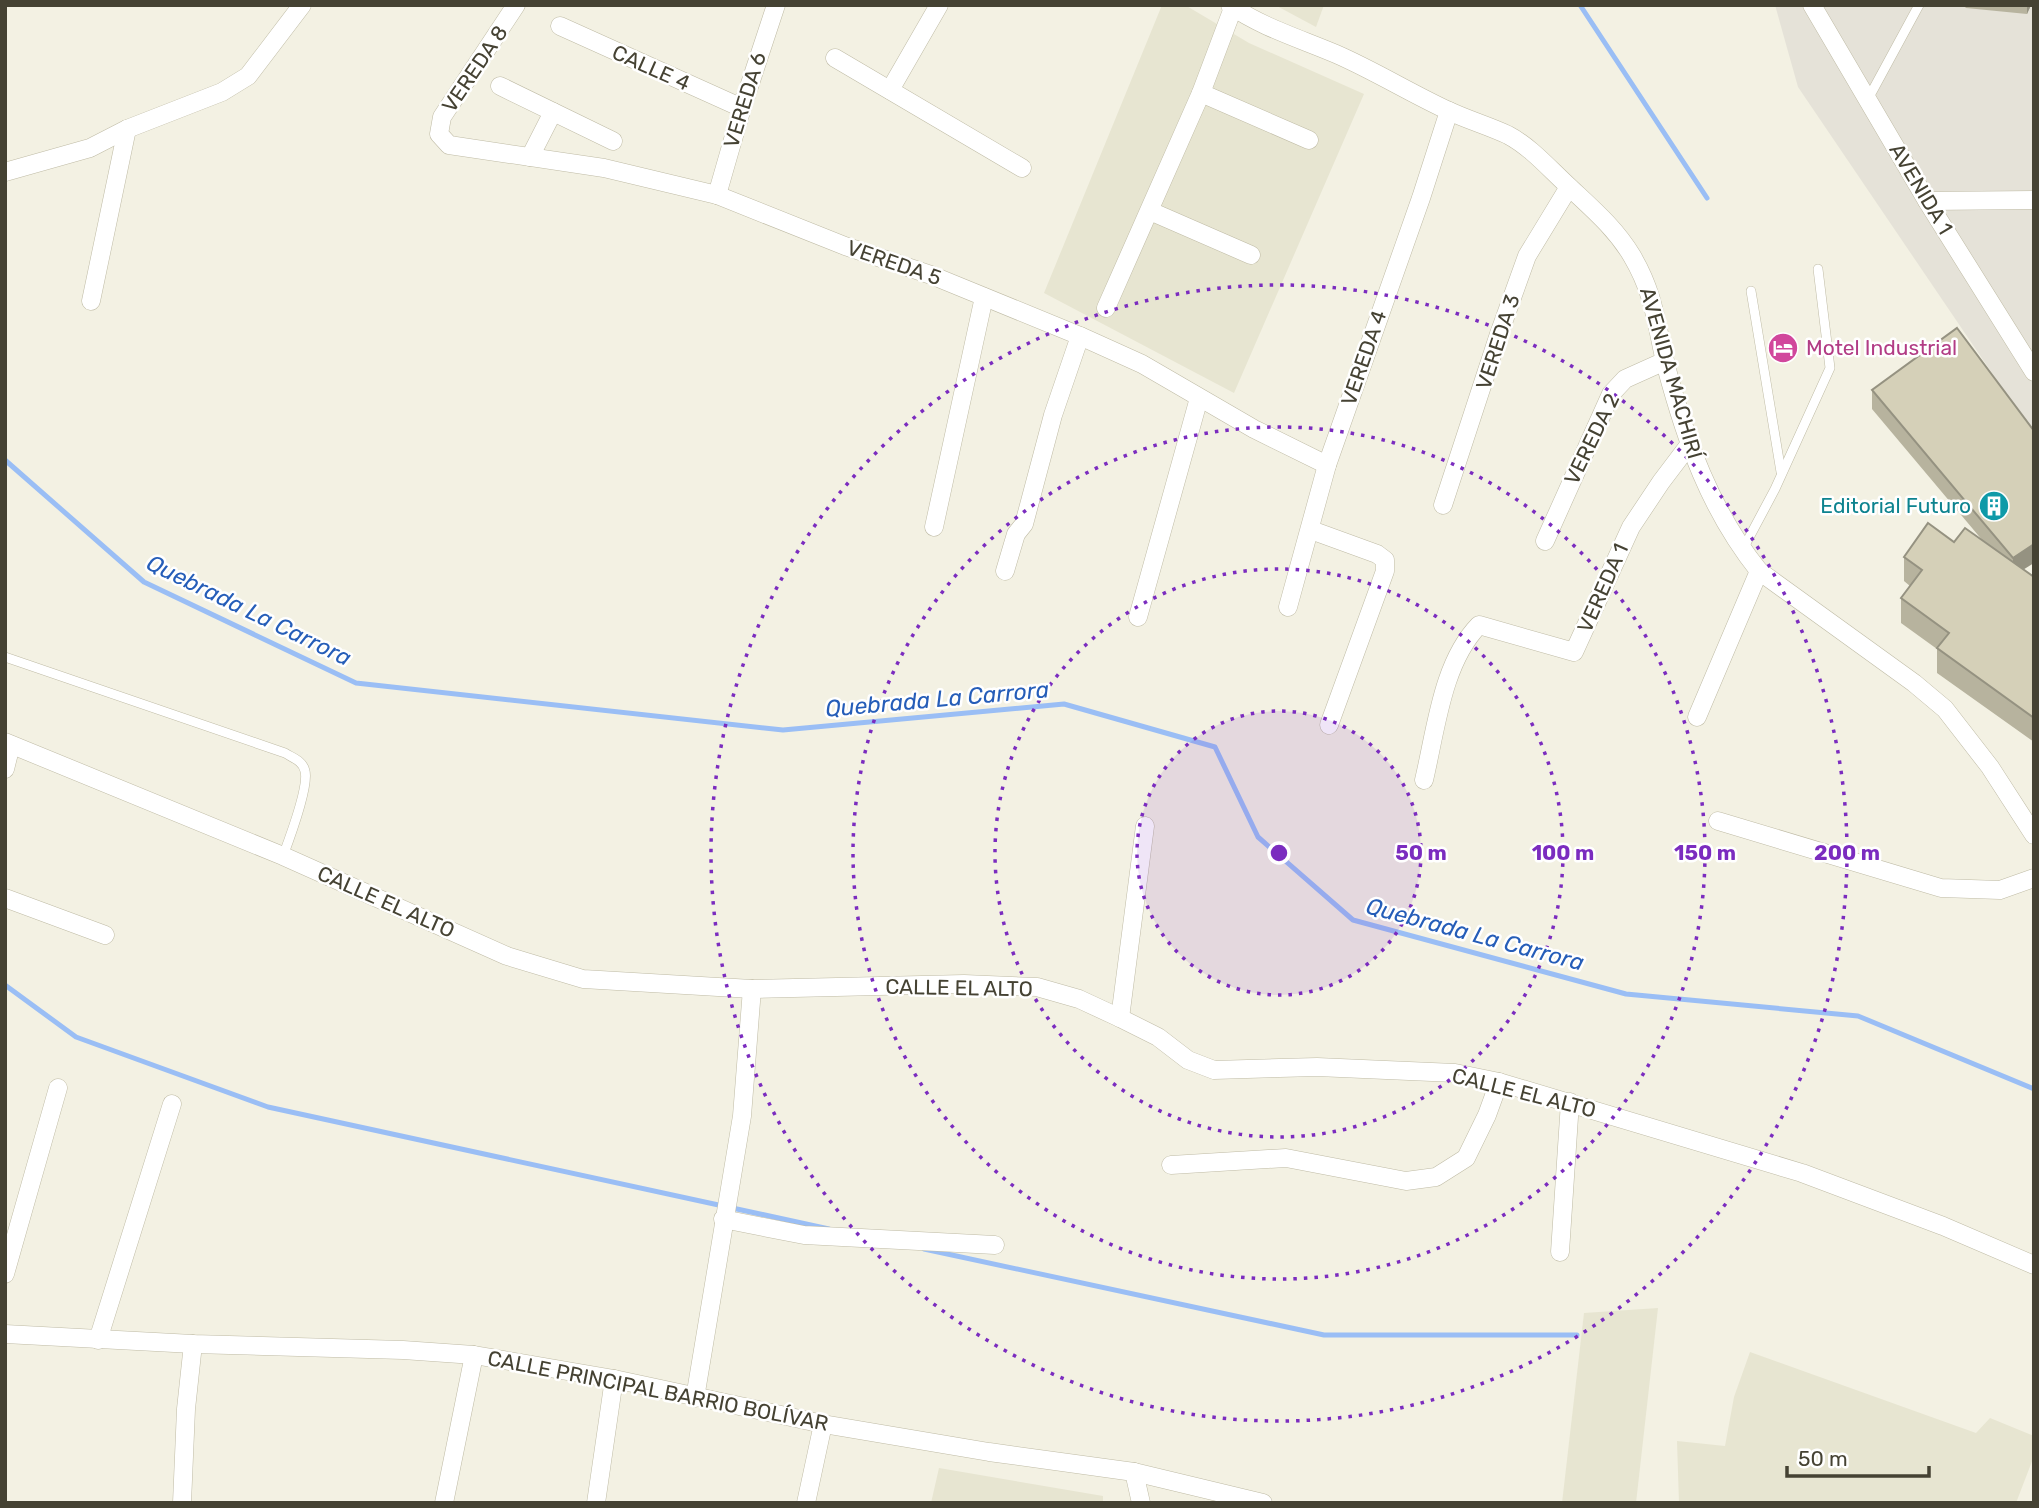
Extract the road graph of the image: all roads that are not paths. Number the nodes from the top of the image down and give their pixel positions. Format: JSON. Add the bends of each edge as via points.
{"nodes":[{"id":1,"x":302,"y":5,"type":"edge"},
{"id":2,"x":516,"y":5,"type":"edge"},
{"id":3,"x":776,"y":5,"type":"edge"},
{"id":4,"x":939,"y":5,"type":"edge"},
{"id":5,"x":1812,"y":5,"type":"edge"},
{"id":6,"x":1919,"y":5,"type":"edge"},
{"id":7,"x":1232,"y":6,"type":"edge"},
{"id":8,"x":1255,"y":12,"type":"edge"},
{"id":9,"x":561,"y":26,"type":"dead end"},
{"id":10,"x":835,"y":58,"type":"dead end"},
{"id":11,"x":500,"y":86,"type":"dead end"},
{"id":12,"x":890,"y":90,"type":"junction"},
{"id":13,"x":1201,"y":93,"type":"junction"},
{"id":14,"x":1868,"y":99,"type":"junction"},
{"id":15,"x":742,"y":108,"type":"junction"},
{"id":16,"x":1449,"y":111,"type":"junction"},
{"id":17,"x":553,"y":112,"type":"junction"},
{"id":18,"x":127,"y":129,"type":"junction"},
{"id":19,"x":439,"y":134,"type":"joint"},
{"id":20,"x":1309,"y":140,"type":"dead end"},
{"id":21,"x":613,"y":141,"type":"dead end"},
{"id":22,"x":530,"y":157,"type":"junction"},
{"id":23,"x":1021,"y":168,"type":"dead end"},
{"id":24,"x":5,"y":172,"type":"edge"},
{"id":25,"x":1569,"y":187,"type":"junction"},
{"id":26,"x":718,"y":195,"type":"junction"},
{"id":27,"x":2034,"y":200,"type":"edge"},
{"id":28,"x":1927,"y":201,"type":"junction"},
{"id":29,"x":1150,"y":211,"type":"junction"},
{"id":30,"x":1251,"y":255,"type":"dead end"},
{"id":31,"x":1818,"y":270,"type":"dead end"},
{"id":32,"x":1751,"y":291,"type":"dead end"},
{"id":33,"x":984,"y":297,"type":"junction"},
{"id":34,"x":91,"y":300,"type":"dead end"},
{"id":35,"x":1105,"y":308,"type":"dead end"},
{"id":36,"x":1080,"y":336,"type":"junction"},
{"id":37,"x":1665,"y":361,"type":"junction"},
{"id":38,"x":2034,"y":372,"type":"edge"},
{"id":39,"x":1199,"y":398,"type":"junction"},
{"id":40,"x":1689,"y":445,"type":"junction"},
{"id":41,"x":1327,"y":465,"type":"junction"},
{"id":42,"x":1781,"y":474,"type":"junction"},
{"id":43,"x":1443,"y":505,"type":"dead end"},
{"id":44,"x":934,"y":527,"type":"dead end"},
{"id":45,"x":1311,"y":530,"type":"junction"},
{"id":46,"x":1545,"y":541,"type":"dead end"},
{"id":47,"x":1742,"y":550,"type":"junction"},
{"id":48,"x":1005,"y":571,"type":"dead end"},
{"id":49,"x":1759,"y":571,"type":"junction"},
{"id":50,"x":1288,"y":607,"type":"dead end"},
{"id":51,"x":1138,"y":617,"type":"dead end"},
{"id":52,"x":5,"y":657,"type":"edge"},
{"id":53,"x":1697,"y":717,"type":"dead end"},
{"id":54,"x":1329,"y":725,"type":"dead end"},
{"id":55,"x":8,"y":743,"type":"edge"},
{"id":56,"x":5,"y":769,"type":"edge"},
{"id":57,"x":1424,"y":780,"type":"dead end"},
{"id":58,"x":1718,"y":821,"type":"dead end"},
{"id":59,"x":1145,"y":826,"type":"dead end"},
{"id":60,"x":2034,"y":835,"type":"edge"},
{"id":61,"x":283,"y":856,"type":"junction"},
{"id":62,"x":2034,"y":878,"type":"edge"},
{"id":63,"x":5,"y":898,"type":"edge"},
{"id":64,"x":105,"y":935,"type":"dead end"},
{"id":65,"x":752,"y":989,"type":"junction"},
{"id":66,"x":1120,"y":1018,"type":"junction"},
{"id":67,"x":1499,"y":1082,"type":"junction"},
{"id":68,"x":58,"y":1088,"type":"dead end"},
{"id":69,"x":1570,"y":1102,"type":"junction"},
{"id":70,"x":172,"y":1104,"type":"dead end"},
{"id":71,"x":1171,"y":1166,"type":"dead end"},
{"id":72,"x":723,"y":1219,"type":"junction"},
{"id":73,"x":996,"y":1245,"type":"dead end"},
{"id":74,"x":1560,"y":1252,"type":"dead end"},
{"id":75,"x":2034,"y":1265,"type":"edge"},
{"id":76,"x":5,"y":1274,"type":"edge"},
{"id":77,"x":5,"y":1334,"type":"edge"},
{"id":78,"x":98,"y":1340,"type":"junction"},
{"id":79,"x":193,"y":1344,"type":"junction"},
{"id":80,"x":474,"y":1355,"type":"junction"},
{"id":81,"x":614,"y":1379,"type":"junction"},
{"id":82,"x":695,"y":1398,"type":"junction"},
{"id":83,"x":823,"y":1424,"type":"junction"},
{"id":84,"x":1134,"y":1472,"type":"junction"},
{"id":85,"x":182,"y":1503,"type":"edge"},
{"id":86,"x":444,"y":1503,"type":"edge"},
{"id":87,"x":596,"y":1503,"type":"edge"},
{"id":88,"x":806,"y":1503,"type":"edge"},
{"id":89,"x":1141,"y":1503,"type":"edge"},
{"id":90,"x":1263,"y":1503,"type":"edge"}],
"edges":[{"from":1,"to":18,"type":"street","via":[[248,76],[222,92]]},
{"from":2,"to":19,"type":"street","name":"VEREDA 8","via":[[442,117]]},
{"from":3,"to":15,"type":"street","name":"VEREDA 6"},
{"from":4,"to":12,"type":"street"},
{"from":5,"to":14,"type":"street","name":"AVENIDA 1"},
{"from":6,"to":14,"type":"lane"},
{"from":7,"to":8,"type":"street","name":"AVENIDA MACHIRÍ"},
{"from":7,"to":13,"type":"street"},
{"from":8,"to":16,"type":"street","name":"AVENIDA MACHIRÍ"},
{"from":9,"to":15,"type":"street","name":"CALLE 4"},
{"from":10,"to":12,"type":"street"},
{"from":11,"to":17,"type":"street"},
{"from":12,"to":23,"type":"street"},
{"from":13,"to":20,"type":"street"},
{"from":13,"to":29,"type":"street"},
{"from":14,"to":28,"type":"street","name":"AVENIDA 1"},
{"from":15,"to":26,"type":"street","name":"VEREDA 6"},
{"from":16,"to":25,"type":"street","name":"AVENIDA MACHIRÍ","via":[[1510,136]]},
{"from":16,"to":41,"type":"street","name":"VEREDA 4"},
{"from":17,"to":21,"type":"street"},
{"from":17,"to":22,"type":"street"},
{"from":18,"to":24,"type":"street","via":[[90,148]]},
{"from":18,"to":34,"type":"street"},
{"from":19,"to":22,"type":"street","name":"VEREDA 5","via":[[449,145]]},
{"from":22,"to":26,"type":"street","name":"VEREDA 5","via":[[604,168]]},
{"from":25,"to":37,"type":"street","name":"AVENIDA MACHIRÍ","via":[[1615,230],[1648,286]]},
{"from":25,"to":43,"type":"street","name":"VEREDA 3","via":[[1527,256]]},
{"from":26,"to":33,"type":"street","name":"VEREDA 5"},
{"from":27,"to":28,"type":"street"},
{"from":28,"to":38,"type":"street","name":"AVENIDA 1"},
{"from":29,"to":30,"type":"street"},
{"from":29,"to":35,"type":"street"},
{"from":31,"to":42,"type":"lane","via":[[1830,368]]},
{"from":32,"to":42,"type":"lane"},
{"from":33,"to":36,"type":"street","name":"VEREDA 5"},
{"from":33,"to":44,"type":"street"},
{"from":36,"to":39,"type":"street","name":"VEREDA 5","via":[[1142,364]]},
{"from":36,"to":48,"type":"street","via":[[1024,524]]},
{"from":37,"to":40,"type":"street","name":"AVENIDA MACHIRÍ"},
{"from":37,"to":46,"type":"street","name":"VEREDA 2","via":[[1625,379],[1611,394]]},
{"from":39,"to":41,"type":"street","name":"VEREDA 5"},
{"from":39,"to":51,"type":"street"},
{"from":40,"to":47,"type":"street","name":"AVENIDA MACHIRÍ","via":[[1707,490]]},
{"from":40,"to":57,"type":"street","name":"VEREDA 1","via":[[1630,527],[1574,652],[1479,625],[1466,638],[1451,670]]},
{"from":41,"to":45,"type":"street","name":"VEREDA 4"},
{"from":42,"to":47,"type":"lane"},
{"from":45,"to":50,"type":"street","name":"VEREDA 4"},
{"from":45,"to":54,"type":"street","via":[[1385,560]]},
{"from":47,"to":49,"type":"street","name":"AVENIDA MACHIRÍ"},
{"from":49,"to":53,"type":"street"},
{"from":49,"to":60,"type":"street","name":"AVENIDA MACHIRÍ","via":[[1945,709]]},
{"from":52,"to":61,"type":"lane","via":[[300,762],[306,772]]},
{"from":55,"to":56,"type":"street"},
{"from":55,"to":61,"type":"street","name":"CALLE EL ALTO"},
{"from":58,"to":62,"type":"street","via":[[1941,888],[2000,890]]},
{"from":59,"to":66,"type":"street"},
{"from":61,"to":65,"type":"street","name":"CALLE EL ALTO","via":[[544,969],[583,979]]},
{"from":63,"to":64,"type":"street"},
{"from":65,"to":66,"type":"street","name":"CALLE EL ALTO","via":[[964,984],[1037,987]]},
{"from":65,"to":72,"type":"street","via":[[742,1116]]},
{"from":66,"to":67,"type":"street","name":"CALLE EL ALTO","via":[[1158,1037],[1188,1060],[1214,1070],[1317,1067],[1455,1073]]},
{"from":67,"to":69,"type":"street","name":"CALLE EL ALTO"},
{"from":67,"to":71,"type":"street","via":[[1466,1158],[1436,1177],[1406,1181],[1286,1158]]},
{"from":68,"to":76,"type":"street"},
{"from":69,"to":74,"type":"street"},
{"from":69,"to":75,"type":"street","name":"CALLE EL ALTO","via":[[1802,1173]]},
{"from":70,"to":78,"type":"street"},
{"from":72,"to":73,"type":"street","via":[[804,1235]]},
{"from":72,"to":82,"type":"street"},
{"from":77,"to":78,"type":"street","name":"CALLE PRINCIPAL BARRIO BOLÍVAR"},
{"from":78,"to":79,"type":"street","name":"CALLE PRINCIPAL BARRIO BOLÍVAR"},
{"from":79,"to":80,"type":"street","name":"CALLE PRINCIPAL BARRIO BOLÍVAR"},
{"from":79,"to":85,"type":"street"},
{"from":80,"to":81,"type":"street","name":"CALLE PRINCIPAL BARRIO BOLÍVAR"},
{"from":80,"to":86,"type":"street"},
{"from":81,"to":82,"type":"street","name":"CALLE PRINCIPAL BARRIO BOLÍVAR"},
{"from":81,"to":87,"type":"street"},
{"from":82,"to":83,"type":"street","name":"CALLE PRINCIPAL BARRIO BOLÍVAR"},
{"from":83,"to":84,"type":"street","name":"CALLE PRINCIPAL BARRIO BOLÍVAR"},
{"from":83,"to":88,"type":"street"},
{"from":84,"to":89,"type":"street"},
{"from":84,"to":90,"type":"street","name":"CALLE PRINCIPAL BARRIO BOLÍVAR"}]}
